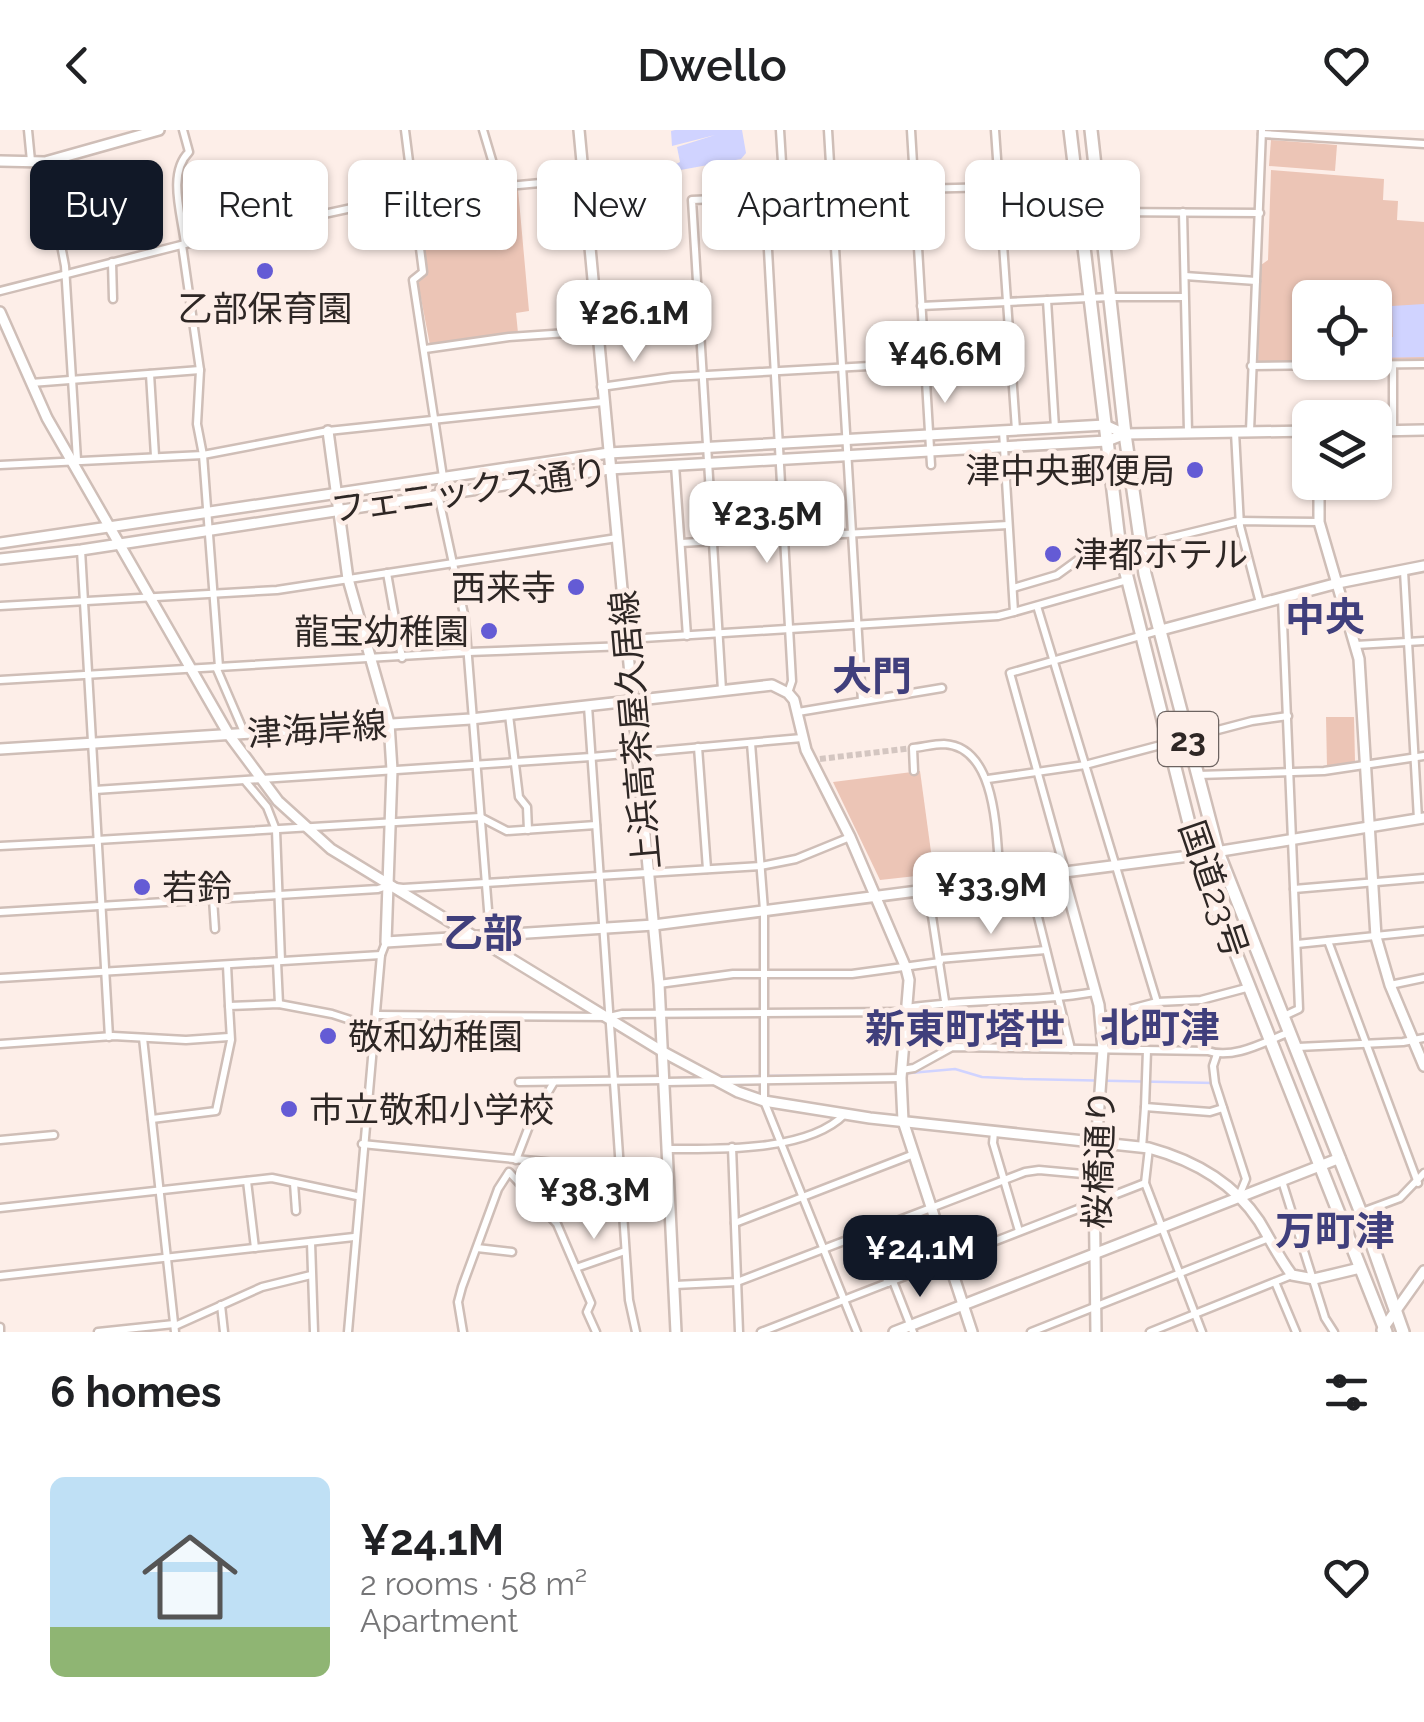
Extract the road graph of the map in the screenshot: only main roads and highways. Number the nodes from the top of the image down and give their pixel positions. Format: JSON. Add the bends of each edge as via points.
{"nodes":[{"id":1,"x":1070,"y":130,"type":"edge"},
{"id":2,"x":1091,"y":130,"type":"edge"},
{"id":3,"x":1400,"y":1321,"type":"edge"},
{"id":4,"x":1384,"y":1330,"type":"edge"}],
"edges":[{"from":1,"to":4,"type":"highway","name":"国道23号","number":"23","via":[[1120,549],[1168,743],[1198,855]]},
{"from":2,"to":3,"type":"highway","name":"国道23号","number":"23","via":[[1140,546],[1188,738],[1218,852]]}]}
